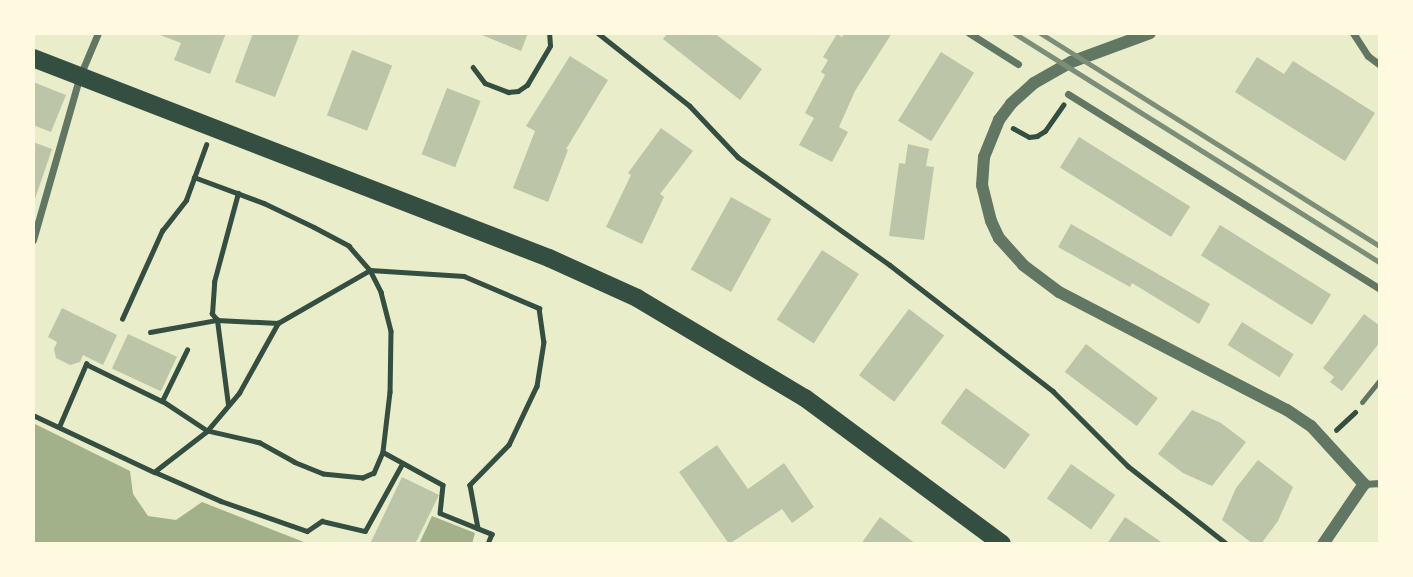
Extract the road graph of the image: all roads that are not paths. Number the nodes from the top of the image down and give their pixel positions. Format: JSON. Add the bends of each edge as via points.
{"nodes":[{"id":1,"x":98,"y":33,"type":"edge"},
{"id":2,"x":969,"y":33,"type":"edge"},
{"id":3,"x":1150,"y":33,"type":"edge"},
{"id":4,"x":1353,"y":33,"type":"edge"},
{"id":5,"x":33,"y":58,"type":"edge"},
{"id":6,"x":1018,"y":64,"type":"dead end"},
{"id":7,"x":1380,"y":65,"type":"edge"},
{"id":8,"x":79,"y":78,"type":"junction"},
{"id":9,"x":1068,"y":94,"type":"dead end"},
{"id":10,"x":33,"y":240,"type":"edge"},
{"id":11,"x":1380,"y":289,"type":"edge"},
{"id":12,"x":1380,"y":380,"type":"edge"},
{"id":13,"x":1362,"y":402,"type":"dead end"},
{"id":14,"x":1380,"y":483,"type":"edge"},
{"id":15,"x":1364,"y":484,"type":"junction"},
{"id":16,"x":1002,"y":544,"type":"edge"},
{"id":17,"x":1323,"y":544,"type":"edge"}],
"edges":[{"from":1,"to":8,"type":"street"},
{"from":2,"to":6,"type":"street"},
{"from":3,"to":15,"type":"street","via":[[1071,62],[1034,83],[999,120],[984,157],[982,185],[999,238],[1023,265],[1059,292],[1311,426]]},
{"from":4,"to":7,"type":"street"},
{"from":5,"to":8,"type":"main road"},
{"from":8,"to":10,"type":"street"},
{"from":8,"to":16,"type":"main road","via":[[549,258],[637,298],[805,398]]},
{"from":9,"to":11,"type":"street"},
{"from":12,"to":13,"type":"lane"},
{"from":14,"to":15,"type":"street"},
{"from":15,"to":17,"type":"street"}]}
